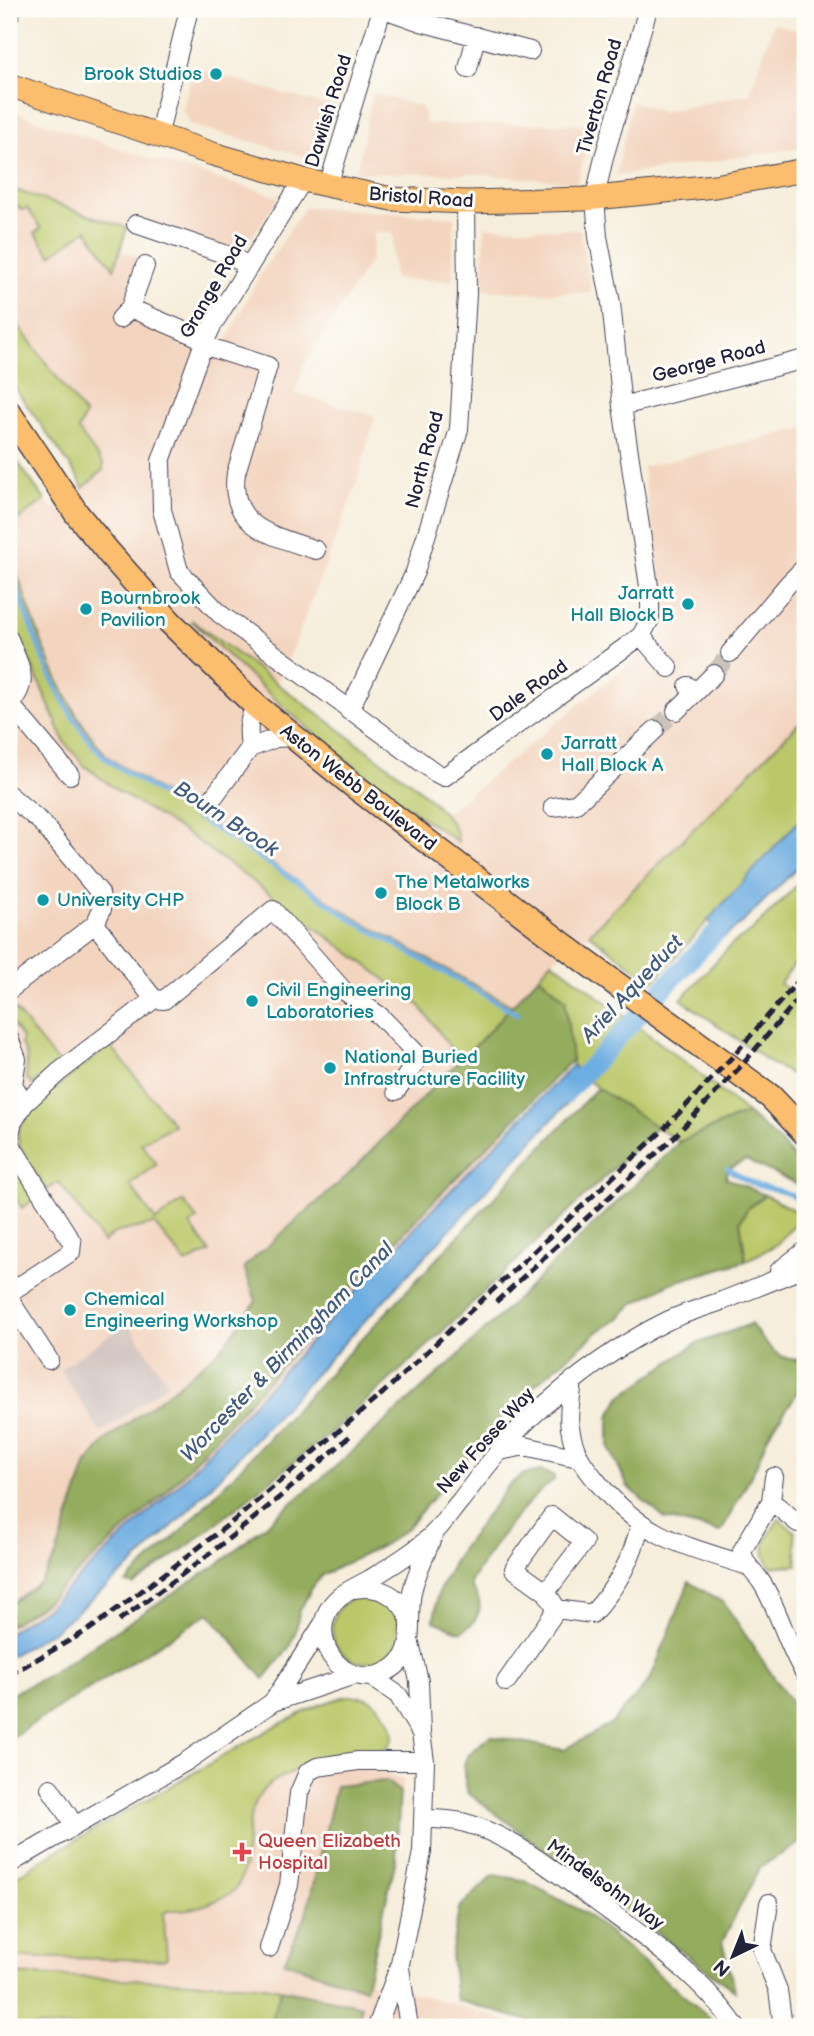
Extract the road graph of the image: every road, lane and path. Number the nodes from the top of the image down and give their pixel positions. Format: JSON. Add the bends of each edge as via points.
{"nodes":[{"id":1,"x":12,"y":9,"type":"edge"},
{"id":2,"x":189,"y":9,"type":"edge"},
{"id":3,"x":383,"y":9,"type":"edge"},
{"id":4,"x":648,"y":9,"type":"edge"},
{"id":5,"x":9,"y":16,"type":"edge"},
{"id":6,"x":476,"y":36,"type":"junction"},
{"id":7,"x":530,"y":51,"type":"dead end"},
{"id":8,"x":468,"y":69,"type":"dead end"},
{"id":9,"x":9,"y":86,"type":"edge"},
{"id":10,"x":158,"y":137,"type":"junction"},
{"id":11,"x":805,"y":170,"type":"edge"},
{"id":12,"x":303,"y":180,"type":"junction"},
{"id":13,"x":328,"y":186,"type":"junction"},
{"id":14,"x":595,"y":198,"type":"junction"},
{"id":15,"x":466,"y":202,"type":"junction"},
{"id":16,"x":135,"y":224,"type":"dead end"},
{"id":17,"x":145,"y":266,"type":"dead end"},
{"id":18,"x":249,"y":267,"type":"junction"},
{"id":19,"x":204,"y":342,"type":"junction"},
{"id":20,"x":805,"y":359,"type":"edge"},
{"id":21,"x":622,"y":406,"type":"junction"},
{"id":22,"x":9,"y":413,"type":"edge"},
{"id":23,"x":161,"y":461,"type":"joint"},
{"id":24,"x":316,"y":550,"type":"dead end"},
{"id":25,"x":805,"y":567,"type":"edge"},
{"id":26,"x":641,"y":636,"type":"junction"},
{"id":27,"x":9,"y":639,"type":"edge"},
{"id":28,"x":730,"y":653,"type":"tunnel mouth"},
{"id":29,"x":669,"y":668,"type":"dead end"},
{"id":30,"x":714,"y":674,"type":"tunnel mouth"},
{"id":31,"x":10,"y":705,"type":"edge"},
{"id":32,"x":256,"y":706,"type":"junction"},
{"id":33,"x":349,"y":711,"type":"junction"},
{"id":34,"x":676,"y":711,"type":"tunnel mouth"},
{"id":35,"x":655,"y":730,"type":"tunnel mouth"},
{"id":36,"x":292,"y":737,"type":"junction"},
{"id":37,"x":250,"y":748,"type":"junction"},
{"id":38,"x":70,"y":775,"type":"dead end"},
{"id":39,"x":9,"y":794,"type":"edge"},
{"id":40,"x":212,"y":799,"type":"dead end"},
{"id":41,"x":554,"y":807,"type":"dead end"},
{"id":42,"x":95,"y":924,"type":"junction"},
{"id":43,"x":9,"y":990,"type":"edge"},
{"id":44,"x":155,"y":999,"type":"junction"},
{"id":45,"x":9,"y":1038,"type":"edge"},
{"id":46,"x":12,"y":1076,"type":"edge"},
{"id":47,"x":396,"y":1091,"type":"dead end"},
{"id":48,"x":771,"y":1097,"type":"junction"},
{"id":49,"x":25,"y":1103,"type":"junction"},
{"id":50,"x":805,"y":1107,"type":"edge"},
{"id":51,"x":805,"y":1133,"type":"edge"},
{"id":52,"x":805,"y":1251,"type":"edge"},
{"id":53,"x":805,"y":1267,"type":"edge"},
{"id":54,"x":805,"y":1279,"type":"edge"},
{"id":55,"x":760,"y":1286,"type":"junction"},
{"id":56,"x":9,"y":1293,"type":"edge"},
{"id":57,"x":49,"y":1360,"type":"dead end"},
{"id":58,"x":573,"y":1380,"type":"junction"},
{"id":59,"x":500,"y":1451,"type":"junction"},
{"id":60,"x":578,"y":1458,"type":"junction"},
{"id":61,"x":774,"y":1477,"type":"dead end"},
{"id":62,"x":771,"y":1501,"type":"junction"},
{"id":63,"x":798,"y":1523,"type":"dead end"},
{"id":64,"x":639,"y":1524,"type":"junction"},
{"id":65,"x":434,"y":1533,"type":"junction"},
{"id":66,"x":745,"y":1565,"type":"junction"},
{"id":67,"x":352,"y":1590,"type":"junction"},
{"id":68,"x":546,"y":1592,"type":"dead end"},
{"id":69,"x":558,"y":1609,"type":"junction"},
{"id":70,"x":410,"y":1620,"type":"junction"},
{"id":71,"x":323,"y":1624,"type":"junction"},
{"id":72,"x":410,"y":1643,"type":"junction"},
{"id":73,"x":805,"y":1674,"type":"edge"},
{"id":74,"x":362,"y":1676,"type":"junction"},
{"id":75,"x":506,"y":1682,"type":"dead end"},
{"id":76,"x":273,"y":1702,"type":"junction"},
{"id":77,"x":421,"y":1733,"type":"junction"},
{"id":78,"x":425,"y":1761,"type":"junction"},
{"id":79,"x":50,"y":1788,"type":"dead end"},
{"id":80,"x":425,"y":1818,"type":"junction"},
{"id":81,"x":75,"y":1826,"type":"junction"},
{"id":82,"x":9,"y":1864,"type":"edge"},
{"id":83,"x":769,"y":1903,"type":"dead end"},
{"id":84,"x":269,"y":1948,"type":"dead end"},
{"id":85,"x":400,"y":1964,"type":"junction"},
{"id":86,"x":405,"y":1997,"type":"junction"},
{"id":87,"x":377,"y":2027,"type":"edge"},
{"id":88,"x":410,"y":2027,"type":"edge"},
{"id":89,"x":423,"y":2027,"type":"edge"},
{"id":90,"x":736,"y":2027,"type":"edge"},
{"id":91,"x":783,"y":2027,"type":"edge"}],
"edges":[{"from":1,"to":5,"type":"street"},
{"from":2,"to":10,"type":"street"},
{"from":3,"to":6,"type":"street"},
{"from":3,"to":13,"type":"street","name":"Dawlish Road"},
{"from":4,"to":14,"type":"street","name":"Tiverton Road"},
{"from":6,"to":7,"type":"street"},
{"from":6,"to":8,"type":"street"},
{"from":9,"to":10,"type":"main road","name":"Bristol Road"},
{"from":10,"to":12,"type":"main road","name":"Bristol Road"},
{"from":11,"to":14,"type":"main road","name":"Bristol Road","via":[[716,186]]},
{"from":12,"to":13,"type":"main road","name":"Bristol Road"},
{"from":12,"to":18,"type":"street","name":"Grange Road"},
{"from":13,"to":15,"type":"main road","name":"Bristol Road","via":[[392,199]]},
{"from":14,"to":15,"type":"main road","name":"Bristol Road"},
{"from":14,"to":21,"type":"street"},
{"from":15,"to":33,"type":"street","name":"North Road","via":[[467,294],[459,429],[415,572]]},
{"from":16,"to":18,"type":"street","via":[[233,257]]},
{"from":17,"to":19,"type":"street","via":[[125,313]]},
{"from":18,"to":19,"type":"street","name":"Grange Road"},
{"from":19,"to":23,"type":"street","name":"Grange Road"},
{"from":19,"to":24,"type":"street","via":[[268,366],[236,473],[233,489],[240,513],[261,531]]},
{"from":20,"to":21,"type":"street","name":"George Road"},
{"from":21,"to":26,"type":"street","via":[[650,593],[650,619]]},
{"from":22,"to":32,"type":"highway","name":"Aston Webb Boulevard","via":[[109,553],[169,621]]},
{"from":23,"to":33,"type":"street","name":"Dale Road","via":[[162,510],[179,570],[220,614]]},
{"from":25,"to":28,"type":"street"},
{"from":26,"to":29,"type":"street"},
{"from":26,"to":33,"type":"street","name":"Dale Road","via":[[444,777]]},
{"from":27,"to":31,"type":"street","via":[[23,679]]},
{"from":30,"to":34,"type":"street","via":[[692,689]]},
{"from":31,"to":38,"type":"street"},
{"from":32,"to":36,"type":"highway","name":"Aston Webb Boulevard"},
{"from":32,"to":37,"type":"street","via":[[247,729]]},
{"from":35,"to":41,"type":"street","via":[[576,804]]},
{"from":36,"to":37,"type":"street"},
{"from":36,"to":48,"type":"highway","name":"Aston Webb Boulevard"},
{"from":37,"to":40,"type":"street"},
{"from":39,"to":42,"type":"street","via":[[41,822],[100,893],[102,909]]},
{"from":42,"to":43,"type":"street"},
{"from":42,"to":44,"type":"street"},
{"from":44,"to":47,"type":"street","via":[[164,1000],[273,910],[343,990],[380,1016],[415,1052],[416,1062]]},
{"from":44,"to":49,"type":"street"},
{"from":45,"to":46,"type":"street","via":[[17,1059]]},
{"from":46,"to":49,"type":"street","via":[[14,1090]]},
{"from":48,"to":50,"type":"highway","name":"Aston Webb Boulevard"},
{"from":48,"to":51,"type":"highway","name":"Aston Webb Boulevard"},
{"from":49,"to":56,"type":"street","via":[[13,1122],[11,1145],[72,1242],[71,1252]]},
{"from":52,"to":55,"type":"street","name":"New Fosse Way"},
{"from":53,"to":55,"type":"street","name":"New Fosse Way"},
{"from":54,"to":55,"type":"street","name":"New Fosse Way","via":[[778,1287]]},
{"from":55,"to":58,"type":"street","name":"New Fosse Way","via":[[670,1320]]},
{"from":56,"to":57,"type":"street"},
{"from":58,"to":59,"type":"street","name":"New Fosse Way"},
{"from":58,"to":60,"type":"street","via":[[569,1425]]},
{"from":59,"to":60,"type":"street","via":[[526,1446]]},
{"from":59,"to":65,"type":"street","name":"New Fosse Way"},
{"from":60,"to":64,"type":"street","via":[[616,1505]]},
{"from":61,"to":62,"type":"street"},
{"from":62,"to":63,"type":"street"},
{"from":62,"to":66,"type":"street","via":[[743,1550]]},
{"from":64,"to":66,"type":"street","via":[[702,1553]]},
{"from":64,"to":69,"type":"street","via":[[625,1570],[592,1614]]},
{"from":65,"to":67,"type":"street","name":"New Fosse Way"},
{"from":65,"to":70,"type":"street","name":"New Fosse Way","via":[[412,1591]]},
{"from":66,"to":73,"type":"street","via":[[762,1582]]},
{"from":67,"to":70,"type":"street","via":[[375,1588],[391,1594]]},
{"from":67,"to":71,"type":"street","name":"New Fosse Way","via":[[332,1604]]},
{"from":68,"to":69,"type":"street"},
{"from":69,"to":75,"type":"street"},
{"from":70,"to":72,"type":"street","name":"New Fosse Way"},
{"from":71,"to":74,"type":"street","via":[[329,1655],[340,1667]]},
{"from":71,"to":76,"type":"street","name":"New Fosse Way"},
{"from":72,"to":74,"type":"street","name":"New Fosse Way","via":[[396,1666],[379,1675]]},
{"from":72,"to":77,"type":"street","via":[[419,1681]]},
{"from":74,"to":76,"type":"street","name":"New Fosse Way"},
{"from":74,"to":77,"type":"street","via":[[398,1695]]},
{"from":76,"to":81,"type":"street","name":"New Fosse Way","via":[[187,1761]]},
{"from":77,"to":78,"type":"street"},
{"from":78,"to":80,"type":"street"},
{"from":78,"to":84,"type":"street","via":[[358,1761],[308,1772],[299,1793],[289,1885]]},
{"from":79,"to":81,"type":"street"},
{"from":80,"to":85,"type":"street"},
{"from":80,"to":90,"type":"street","name":"Mindelsohn Way","via":[[461,1822],[550,1868],[673,1961],[723,2008]]},
{"from":81,"to":82,"type":"street","name":"New Fosse Way"},
{"from":83,"to":91,"type":"street","via":[[762,1950],[778,1990]]},
{"from":85,"to":86,"type":"street"},
{"from":85,"to":87,"type":"street"},
{"from":86,"to":88,"type":"street"},
{"from":86,"to":89,"type":"street"}]}
